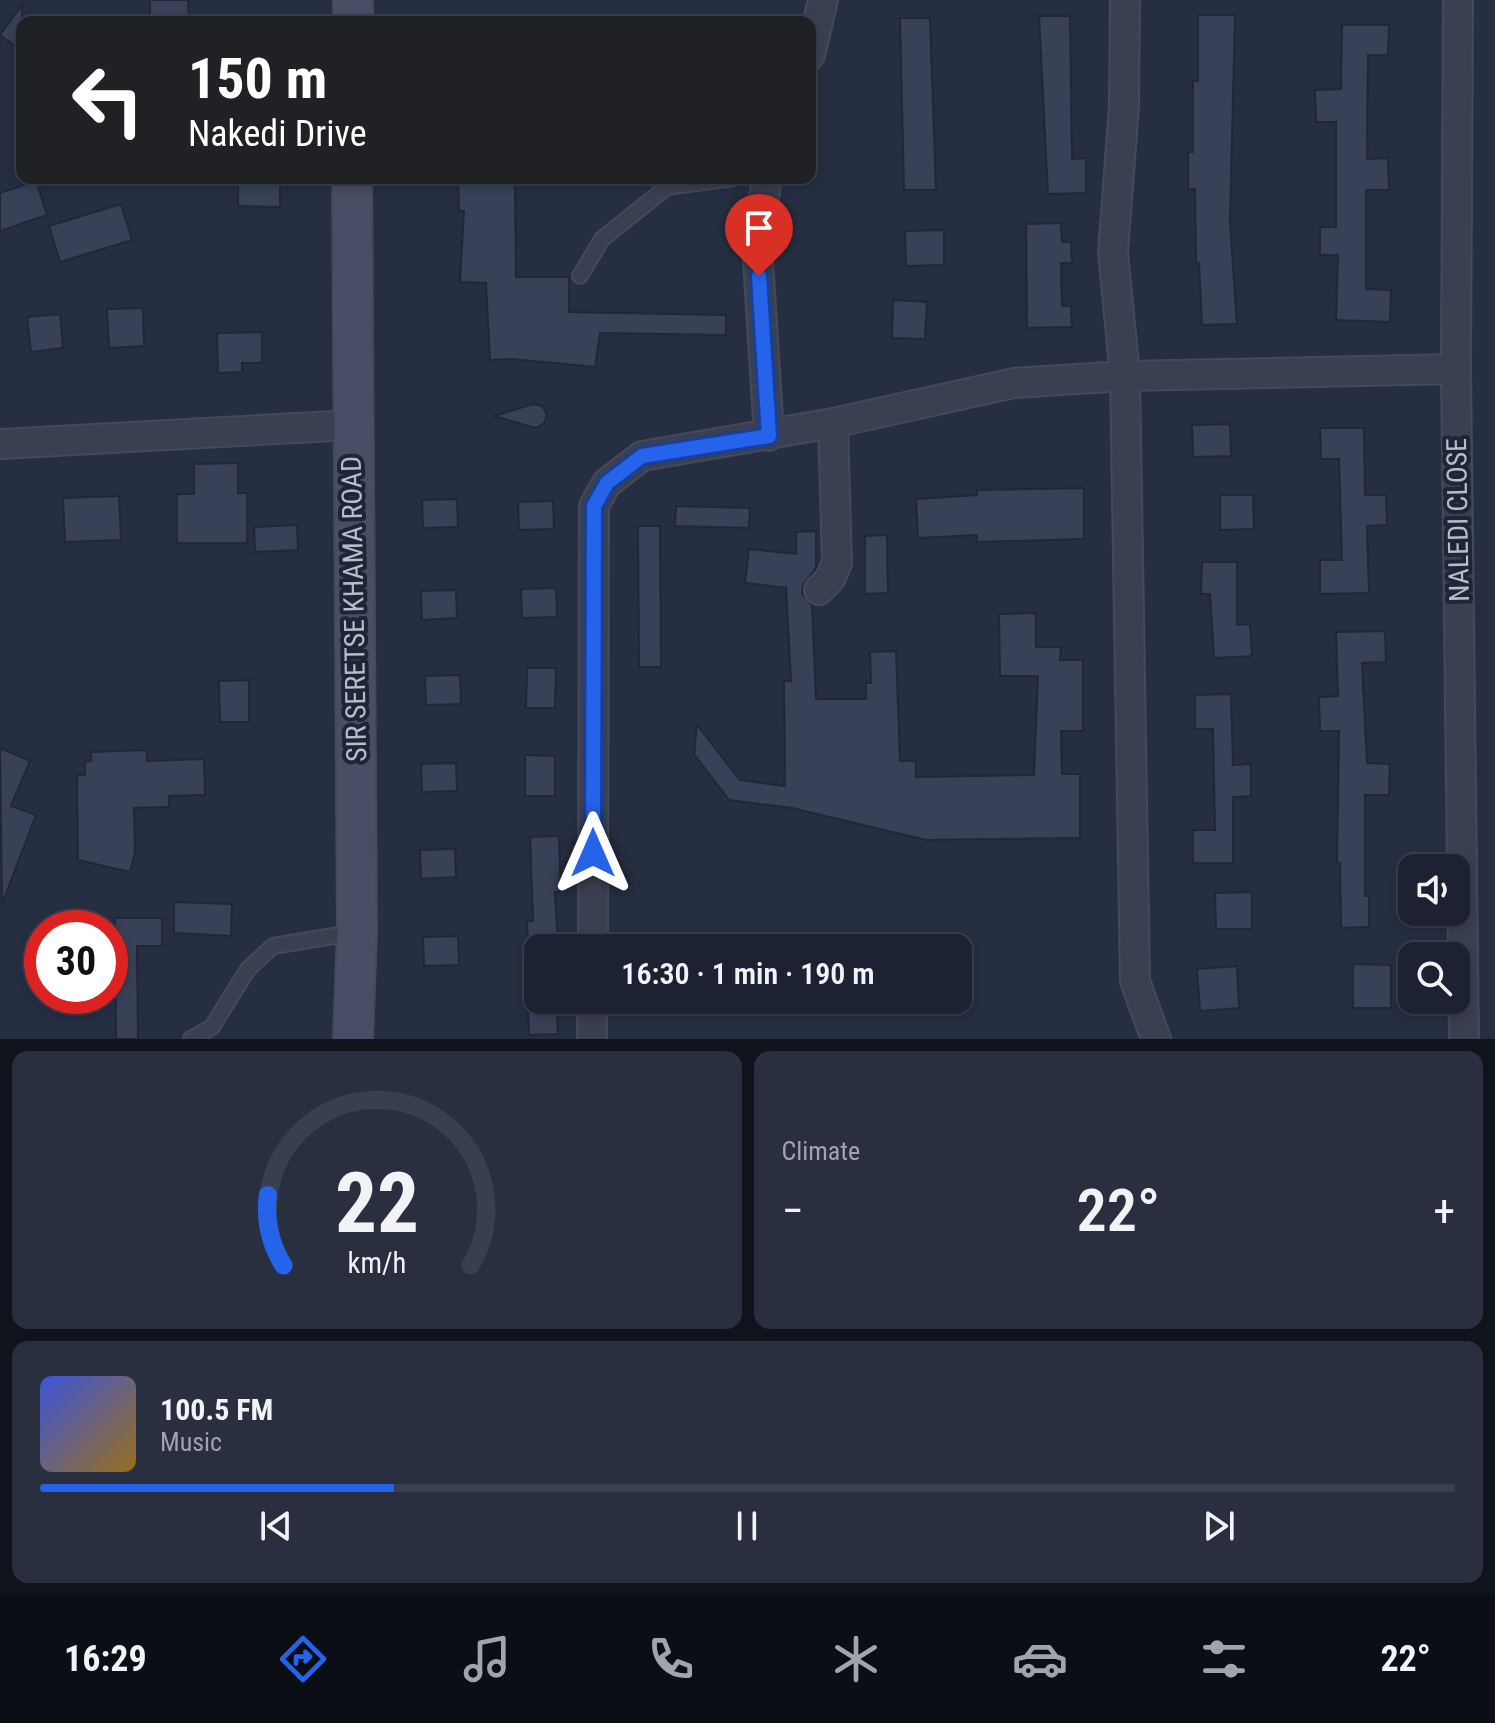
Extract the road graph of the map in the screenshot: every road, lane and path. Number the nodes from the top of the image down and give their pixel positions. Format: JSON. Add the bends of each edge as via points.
{"nodes":[{"id":1,"x":823,"y":0,"type":"edge"},
{"id":2,"x":1125,"y":0,"type":"edge"},
{"id":3,"x":1458,"y":0,"type":"edge"},
{"id":4,"x":816,"y":30,"type":"edge"},
{"id":5,"x":352,"y":184,"type":"edge"},
{"id":6,"x":689,"y":184,"type":"edge"},
{"id":7,"x":766,"y":184,"type":"edge"},
{"id":8,"x":580,"y":276,"type":"dead end"},
{"id":9,"x":1456,"y":369,"type":"junction"},
{"id":10,"x":1125,"y":376,"type":"junction"},
{"id":11,"x":833,"y":423,"type":"junction"},
{"id":12,"x":352,"y":425,"type":"junction"},
{"id":13,"x":769,"y":436,"type":"junction"},
{"id":14,"x":0,"y":444,"type":"edge"},
{"id":15,"x":819,"y":590,"type":"dead end"},
{"id":16,"x":357,"y":932,"type":"junction"},
{"id":17,"x":593,"y":934,"type":"edge"},
{"id":18,"x":592,"y":1014,"type":"edge"},
{"id":19,"x":191,"y":1039,"type":"edge"},
{"id":20,"x":353,"y":1039,"type":"edge"},
{"id":21,"x":592,"y":1039,"type":"edge"},
{"id":22,"x":1156,"y":1039,"type":"edge"},
{"id":23,"x":1464,"y":1039,"type":"edge"}],
"edges":[{"from":1,"to":4,"type":"street"},
{"from":2,"to":10,"type":"street","via":[[1124,106],[1113,252]]},
{"from":3,"to":9,"type":"street","name":"NALEDI CLOSE"},
{"from":5,"to":12,"type":"main road","name":"SIR SERETSE KHAMA ROAD"},
{"from":6,"to":8,"type":"lane","via":[[667,187],[602,239]]},
{"from":7,"to":13,"type":"street","via":[[757,244]]},
{"from":9,"to":10,"type":"street"},
{"from":9,"to":23,"type":"street","name":"NALEDI CLOSE"},
{"from":10,"to":11,"type":"street","via":[[1014,383]]},
{"from":10,"to":22,"type":"street","via":[[1135,981]]},
{"from":11,"to":13,"type":"street"},
{"from":11,"to":15,"type":"street","via":[[837,563]]},
{"from":12,"to":14,"type":"street"},
{"from":12,"to":16,"type":"main road","name":"SIR SERETSE KHAMA ROAD"},
{"from":13,"to":17,"type":"street","via":[[642,456],[607,483],[594,506]]},
{"from":16,"to":19,"type":"lane","via":[[273,946],[248,969],[212,1027]]},
{"from":16,"to":20,"type":"main road","name":"SIR SERETSE KHAMA ROAD"},
{"from":18,"to":21,"type":"street"}]}
